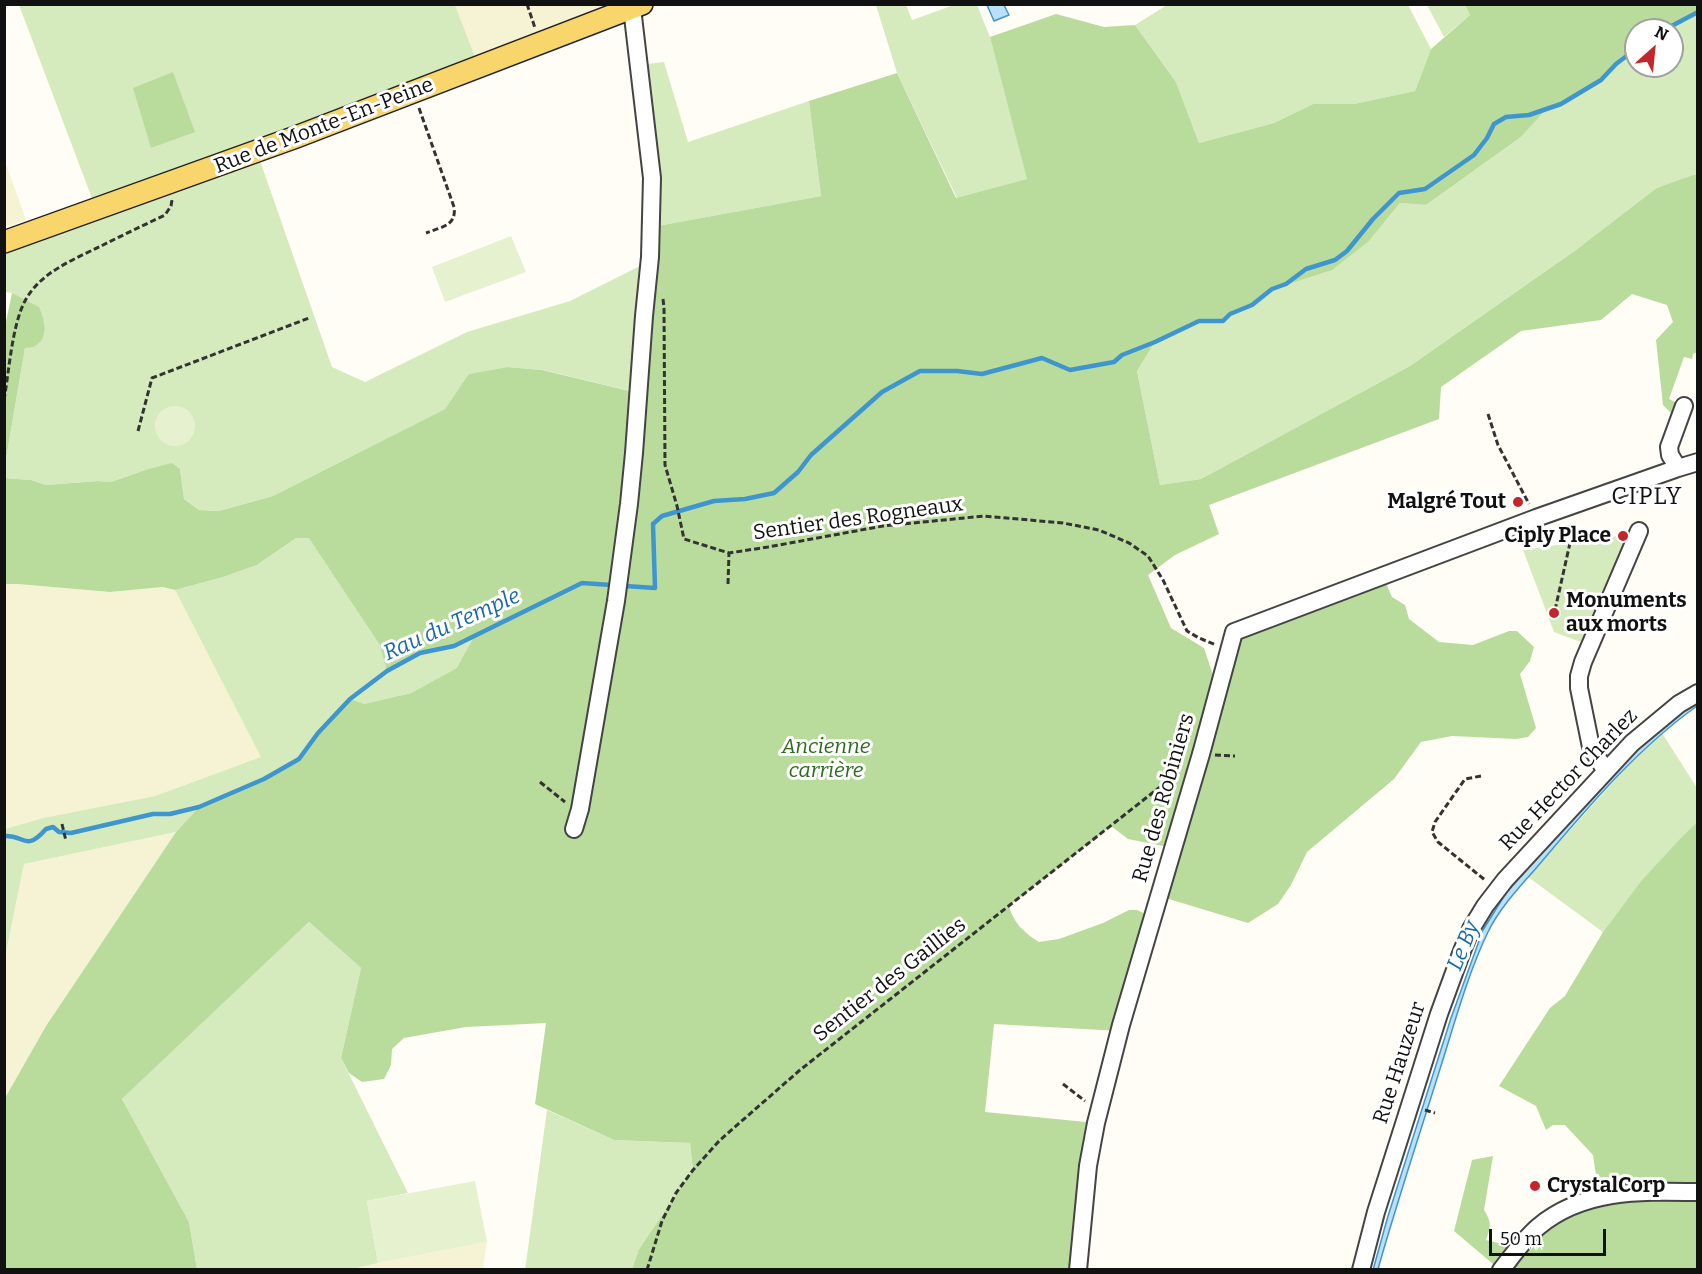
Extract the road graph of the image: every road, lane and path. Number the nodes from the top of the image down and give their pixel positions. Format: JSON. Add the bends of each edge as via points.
{"nodes":[{"id":1,"x":637,"y":6,"type":"edge"},
{"id":2,"x":414,"y":92,"type":"junction"},
{"id":3,"x":171,"y":183,"type":"junction"},
{"id":4,"x":426,"y":233,"type":"dead end"},
{"id":5,"x":4,"y":242,"type":"edge"},
{"id":6,"x":662,"y":291,"type":"dead end"},
{"id":7,"x":309,"y":318,"type":"dead end"},
{"id":8,"x":4,"y":400,"type":"edge"},
{"id":9,"x":1684,"y":406,"type":"dead end"},
{"id":10,"x":1488,"y":414,"type":"dead end"},
{"id":11,"x":138,"y":431,"type":"dead end"},
{"id":12,"x":1698,"y":462,"type":"edge"},
{"id":13,"x":1678,"y":468,"type":"junction"},
{"id":14,"x":1536,"y":518,"type":"junction"},
{"id":15,"x":1639,"y":531,"type":"dead end"},
{"id":16,"x":1570,"y":543,"type":"dead end"},
{"id":17,"x":729,"y":553,"type":"junction"},
{"id":18,"x":728,"y":584,"type":"dead end"},
{"id":19,"x":1555,"y":610,"type":"dead end"},
{"id":20,"x":1229,"y":649,"type":"junction"},
{"id":21,"x":1698,"y":693,"type":"edge"},
{"id":22,"x":1201,"y":754,"type":"junction"},
{"id":23,"x":1605,"y":770,"type":"junction"},
{"id":24,"x":1481,"y":776,"type":"dead end"},
{"id":25,"x":540,"y":782,"type":"dead end"},
{"id":26,"x":580,"y":809,"type":"junction"},
{"id":27,"x":62,"y":824,"type":"dead end"},
{"id":28,"x":574,"y":829,"type":"dead end"},
{"id":29,"x":66,"y":841,"type":"dead end"},
{"id":30,"x":1501,"y":885,"type":"junction"},
{"id":31,"x":1062,"y":1084,"type":"dead end"},
{"id":32,"x":1083,"y":1099,"type":"dead end"},
{"id":33,"x":1698,"y":1192,"type":"edge"},
{"id":34,"x":647,"y":1269,"type":"edge"},
{"id":35,"x":1078,"y":1269,"type":"edge"},
{"id":36,"x":1360,"y":1269,"type":"edge"},
{"id":37,"x":1501,"y":1269,"type":"edge"}],
"edges":[{"from":1,"to":2,"type":"main road","name":"Rue de Monte-En-Peine"},
{"from":1,"to":26,"type":"street","via":[[652,178],[652,227],[629,504]]},
{"from":2,"to":3,"type":"main road","name":"Rue de Monte-En-Peine"},
{"from":2,"to":4,"type":"path","via":[[455,214],[449,223]]},
{"from":3,"to":5,"type":"main road","name":"Rue de Monte-En-Peine"},
{"from":3,"to":8,"type":"path","via":[[171,206],[165,215],[61,266],[32,290],[18,317]]},
{"from":6,"to":17,"type":"path","name":"Sentier des Rogneaux","via":[[665,465],[684,539]]},
{"from":7,"to":11,"type":"path","via":[[152,378]]},
{"from":9,"to":13,"type":"street","via":[[1669,447]]},
{"from":10,"to":14,"type":"path","via":[[1498,445]]},
{"from":12,"to":13,"type":"street"},
{"from":13,"to":14,"type":"street"},
{"from":14,"to":20,"type":"street","name":"Rue des Robiniers","via":[[1234,632]]},
{"from":15,"to":23,"type":"street","via":[[1579,676],[1591,747]]},
{"from":16,"to":19,"type":"path"},
{"from":17,"to":18,"type":"path"},
{"from":17,"to":20,"type":"path","name":"Sentier des Rogneaux","via":[[883,526],[984,516],[1063,522],[1099,530],[1148,556],[1187,631]]},
{"from":20,"to":22,"type":"street","name":"Rue des Robiniers"},
{"from":21,"to":23,"type":"street","name":"Rue Hector Charlez","via":[[1662,717]]},
{"from":22,"to":34,"type":"path","name":"Sentier des Gaillies","via":[[800,1070],[720,1140],[676,1193],[662,1221]]},
{"from":22,"to":35,"type":"street","name":"Rue des Robiniers","via":[[1096,1123]]},
{"from":23,"to":30,"type":"street","name":"Rue Hector Charlez"},
{"from":24,"to":30,"type":"path","via":[[1465,779],[1432,832],[1438,842]]},
{"from":25,"to":26,"type":"path","via":[[563,802]]},
{"from":26,"to":28,"type":"street"},
{"from":27,"to":29,"type":"path"},
{"from":30,"to":36,"type":"street","name":"Rue Hauzeur","via":[[1472,929],[1454,972]]},
{"from":31,"to":32,"type":"path"},
{"from":33,"to":37,"type":"street","via":[[1627,1192],[1573,1205],[1537,1228]]}]}
